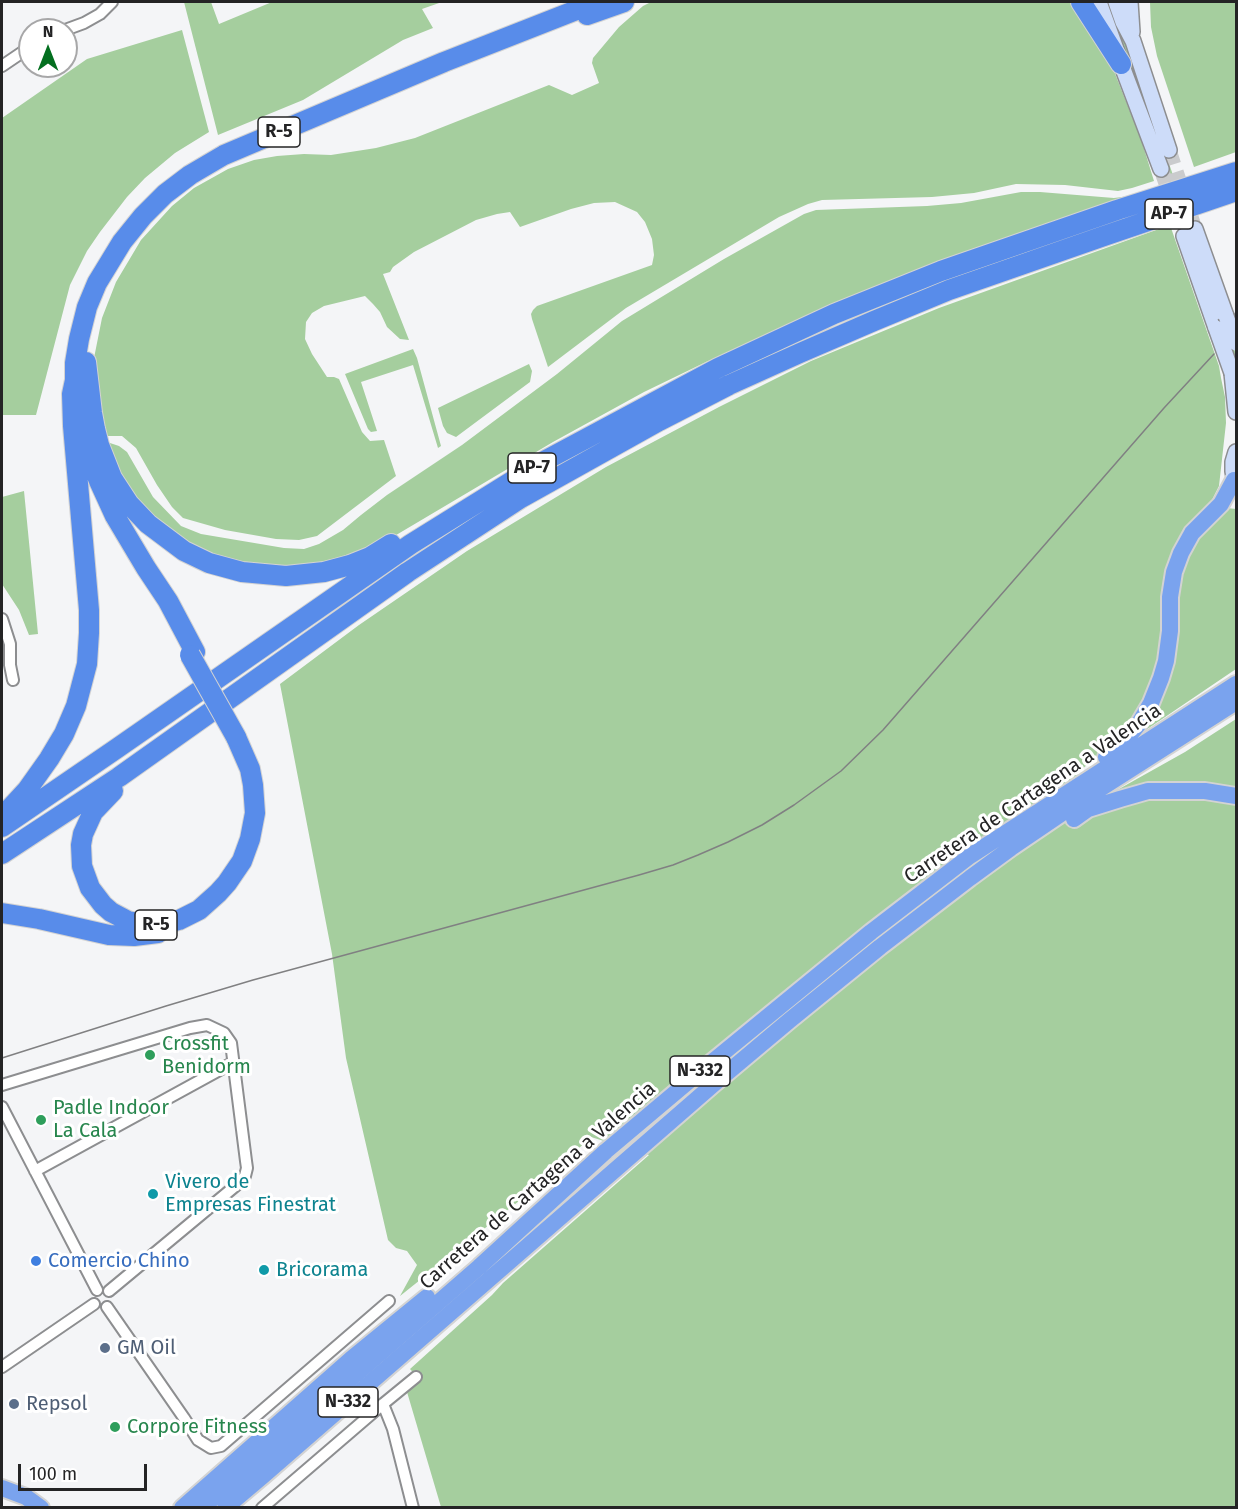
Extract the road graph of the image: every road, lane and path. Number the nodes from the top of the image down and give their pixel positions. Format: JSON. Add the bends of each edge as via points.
{"nodes":[{"id":1,"x":111,"y":2,"type":"edge"},
{"id":2,"x":597,"y":2,"type":"edge"},
{"id":3,"x":624,"y":2,"type":"edge"},
{"id":4,"x":1081,"y":2,"type":"edge"},
{"id":5,"x":1099,"y":2,"type":"edge"},
{"id":6,"x":1116,"y":2,"type":"edge"},
{"id":7,"x":1130,"y":2,"type":"edge"},
{"id":8,"x":78,"y":25,"type":"edge"},
{"id":9,"x":1132,"y":40,"type":"junction"},
{"id":10,"x":18,"y":55,"type":"edge"},
{"id":11,"x":1121,"y":64,"type":"junction"},
{"id":12,"x":2,"y":66,"type":"edge"},
{"id":13,"x":1169,"y":150,"type":"tunnel mouth"},
{"id":14,"x":1161,"y":169,"type":"tunnel mouth"},
{"id":15,"x":1236,"y":172,"type":"edge"},
{"id":16,"x":1236,"y":191,"type":"edge"},
{"id":17,"x":1189,"y":232,"type":"tunnel mouth"},
{"id":18,"x":1221,"y":322,"type":"junction"},
{"id":19,"x":1236,"y":344,"type":"edge"},
{"id":20,"x":86,"y":362,"type":"junction"},
{"id":21,"x":718,"y":368,"type":"junction"},
{"id":22,"x":75,"y":380,"type":"junction"},
{"id":23,"x":1236,"y":412,"type":"edge"},
{"id":24,"x":1236,"y":452,"type":"edge"},
{"id":25,"x":1235,"y":484,"type":"edge"},
{"id":26,"x":2,"y":619,"type":"edge"},
{"id":27,"x":192,"y":654,"type":"junction"},
{"id":28,"x":13,"y":680,"type":"dead end"},
{"id":29,"x":1236,"y":684,"type":"edge"},
{"id":30,"x":1236,"y":702,"type":"edge"},
{"id":31,"x":239,"y":735,"type":"junction"},
{"id":32,"x":150,"y":754,"type":"junction"},
{"id":33,"x":1236,"y":796,"type":"edge"},
{"id":34,"x":2,"y":817,"type":"edge"},
{"id":35,"x":2,"y":827,"type":"edge"},
{"id":36,"x":2,"y":854,"type":"edge"},
{"id":37,"x":970,"y":856,"type":"junction"},
{"id":38,"x":2,"y":913,"type":"edge"},
{"id":39,"x":880,"y":947,"type":"junction"},
{"id":40,"x":234,"y":1062,"type":"junction"},
{"id":41,"x":2,"y":1085,"type":"edge"},
{"id":42,"x":2,"y":1107,"type":"edge"},
{"id":43,"x":606,"y":1151,"type":"junction"},
{"id":44,"x":34,"y":1171,"type":"junction"},
{"id":45,"x":97,"y":1290,"type":"junction"},
{"id":46,"x":109,"y":1290,"type":"junction"},
{"id":47,"x":389,"y":1301,"type":"dead end"},
{"id":48,"x":94,"y":1304,"type":"junction"},
{"id":49,"x":107,"y":1307,"type":"junction"},
{"id":50,"x":2,"y":1367,"type":"edge"},
{"id":51,"x":416,"y":1377,"type":"dead end"},
{"id":52,"x":382,"y":1404,"type":"junction"},
{"id":53,"x":2,"y":1488,"type":"edge"},
{"id":54,"x":2,"y":1493,"type":"edge"},
{"id":55,"x":28,"y":1508,"type":"edge"},
{"id":56,"x":41,"y":1508,"type":"edge"},
{"id":57,"x":182,"y":1508,"type":"edge"},
{"id":58,"x":202,"y":1508,"type":"edge"},
{"id":59,"x":225,"y":1508,"type":"edge"},
{"id":60,"x":262,"y":1508,"type":"edge"},
{"id":61,"x":413,"y":1508,"type":"edge"}],
"edges":[{"from":1,"to":8,"type":"street","via":[[100,14]]},
{"from":2,"to":22,"type":"highway","number":"R-5","via":[[256,141],[190,175],[143,216],[105,268],[87,307]]},
{"from":3,"to":20,"type":"highway","via":[[244,152],[207,172],[154,214],[120,260],[93,320]]},
{"from":4,"to":11,"type":"highway"},
{"from":5,"to":11,"type":"main road"},
{"from":6,"to":9,"type":"main road"},
{"from":7,"to":9,"type":"main road"},
{"from":9,"to":13,"type":"main road"},
{"from":10,"to":12,"type":"street"},
{"from":11,"to":14,"type":"main road"},
{"from":15,"to":21,"type":"highway","number":"AP-7","via":[[941,271],[834,314]]},
{"from":16,"to":32,"type":"highway","number":"AP-7","via":[[949,290],[800,353],[658,421],[521,498],[408,572]]},
{"from":17,"to":18,"type":"main road"},
{"from":18,"to":19,"type":"main road","bridge":true},
{"from":18,"to":23,"type":"main road","bridge":true},
{"from":20,"to":21,"type":"highway","via":[[99,445],[112,478],[137,513],[170,541],[209,563],[248,573],[286,576],[324,572],[370,556],[603,422]]},
{"from":20,"to":27,"type":"highway","via":[[82,413],[96,474],[115,516],[168,601]]},
{"from":21,"to":35,"type":"highway","number":"AP-7","via":[[546,460],[411,544]]},
{"from":22,"to":27,"type":"highway","number":"R-5","via":[[83,448],[93,479],[114,525]]},
{"from":22,"to":34,"type":"highway","number":"R-5","via":[[73,426],[89,610],[87,664],[64,734],[27,790]]},
{"from":24,"to":25,"type":"main road"},
{"from":25,"to":37,"type":"highway","via":[[1192,533],[1181,553],[1170,597],[1164,670],[1138,725],[1120,746]]},
{"from":26,"to":28,"type":"street","via":[[10,644]]},
{"from":27,"to":31,"type":"highway","number":"R-5","bridge":true},
{"from":29,"to":37,"type":"highway","name":"Carretera de Cartagena a Valencia","number":"N-332"},
{"from":30,"to":39,"type":"highway","name":"Carretera de Cartagena a Valencia","number":"N-332","via":[[1011,848]]},
{"from":31,"to":32,"type":"highway","number":"R-5","via":[[255,801],[252,831],[242,861],[227,883],[199,910],[171,923],[150,925],[128,921],[103,905],[90,888],[81,856],[83,834],[93,812]]},
{"from":31,"to":38,"type":"highway","via":[[258,781],[257,833],[239,876],[209,909],[167,930],[134,936],[109,935]]},
{"from":32,"to":36,"type":"highway","number":"AP-7"},
{"from":33,"to":39,"type":"highway","via":[[1205,791],[1148,791],[1088,809]]},
{"from":37,"to":43,"type":"highway","name":"Carretera de Cartagena a Valencia","number":"N-332","via":[[806,984]]},
{"from":39,"to":59,"type":"highway","name":"Carretera de Cartagena a Valencia","number":"N-332","via":[[715,1083]]},
{"from":40,"to":41,"type":"street","via":[[231,1043],[224,1033],[207,1025]]},
{"from":40,"to":44,"type":"street"},
{"from":40,"to":46,"type":"street","via":[[245,1176]]},
{"from":42,"to":44,"type":"street"},
{"from":43,"to":57,"type":"highway","via":[[559,1183]]},
{"from":43,"to":58,"type":"highway","name":"Carretera de Cartagena a Valencia","number":"N-332"},
{"from":44,"to":45,"type":"street"},
{"from":45,"to":46,"type":"street"},
{"from":45,"to":48,"type":"street","via":[[92,1298]]},
{"from":46,"to":49,"type":"street","via":[[112,1301]]},
{"from":47,"to":49,"type":"street","via":[[221,1446],[211,1448],[198,1440]]},
{"from":48,"to":49,"type":"street"},
{"from":48,"to":50,"type":"street"},
{"from":51,"to":52,"type":"street"},
{"from":52,"to":60,"type":"street"},
{"from":52,"to":61,"type":"street","via":[[393,1430]]},
{"from":53,"to":56,"type":"highway"},
{"from":54,"to":55,"type":"highway"}]}
